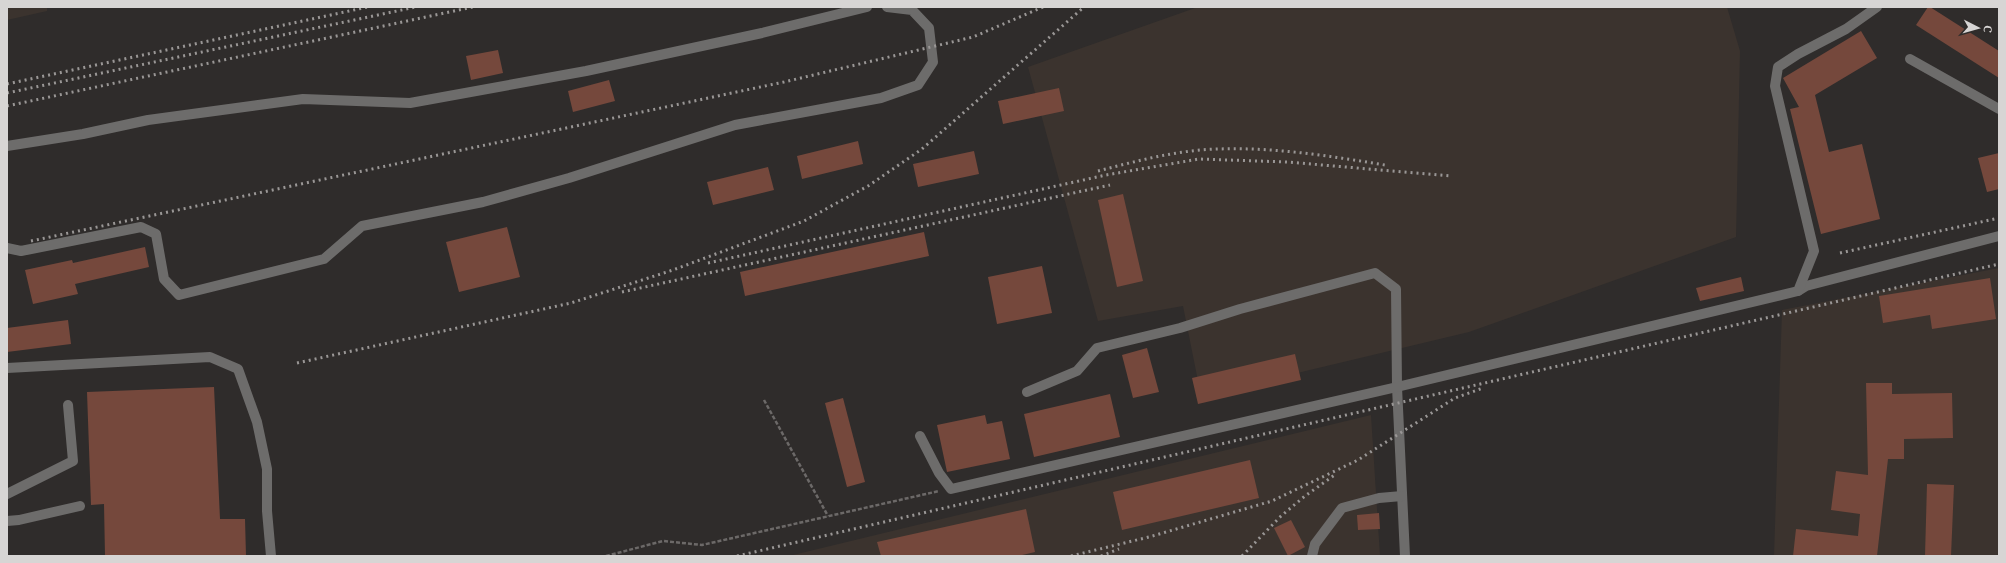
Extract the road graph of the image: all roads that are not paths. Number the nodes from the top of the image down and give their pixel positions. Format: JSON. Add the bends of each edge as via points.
{"nodes":[{"id":1,"x":867,"y":7,"type":"edge"},
{"id":2,"x":887,"y":7,"type":"edge"},
{"id":3,"x":1877,"y":7,"type":"edge"},
{"id":4,"x":1910,"y":59,"type":"dead end"},
{"id":5,"x":1999,"y":109,"type":"edge"},
{"id":6,"x":7,"y":146,"type":"edge"},
{"id":7,"x":1999,"y":236,"type":"edge"},
{"id":8,"x":7,"y":248,"type":"edge"},
{"id":9,"x":1798,"y":291,"type":"junction"},
{"id":10,"x":7,"y":368,"type":"edge"},
{"id":11,"x":1397,"y":387,"type":"junction"},
{"id":12,"x":1027,"y":392,"type":"dead end"},
{"id":13,"x":68,"y":405,"type":"dead end"},
{"id":14,"x":920,"y":436,"type":"dead end"},
{"id":15,"x":7,"y":494,"type":"edge"},
{"id":16,"x":1402,"y":496,"type":"junction"},
{"id":17,"x":80,"y":506,"type":"dead end"},
{"id":18,"x":7,"y":521,"type":"edge"},
{"id":19,"x":271,"y":556,"type":"edge"},
{"id":20,"x":1312,"y":556,"type":"edge"},
{"id":21,"x":1405,"y":556,"type":"edge"}],
"edges":[{"from":1,"to":6,"type":"street","via":[[762,33],[586,71],[410,103],[303,99],[148,120]]},
{"from":2,"to":8,"type":"street","via":[[912,10],[929,28],[933,62],[918,85],[881,98],[735,126],[483,202],[362,226],[324,258],[179,295],[164,279],[156,234],[141,227],[21,252]]},
{"from":3,"to":9,"type":"street","via":[[1846,29],[1778,67],[1775,86],[1814,251]]},
{"from":4,"to":5,"type":"street"},
{"from":7,"to":9,"type":"street","via":[[1806,286]]},
{"from":9,"to":11,"type":"street"},
{"from":10,"to":19,"type":"street","via":[[210,358],[238,369],[257,422],[267,469],[266,511]]},
{"from":11,"to":12,"type":"street","via":[[1396,290],[1375,273],[1180,328],[1097,348],[1077,371]]},
{"from":11,"to":14,"type":"street","via":[[951,488],[939,473]]},
{"from":11,"to":16,"type":"street"},
{"from":13,"to":15,"type":"street","via":[[73,461]]},
{"from":16,"to":20,"type":"street","via":[[1378,498],[1342,508],[1315,544]]},
{"from":16,"to":21,"type":"street"},
{"from":17,"to":18,"type":"street"}]}
